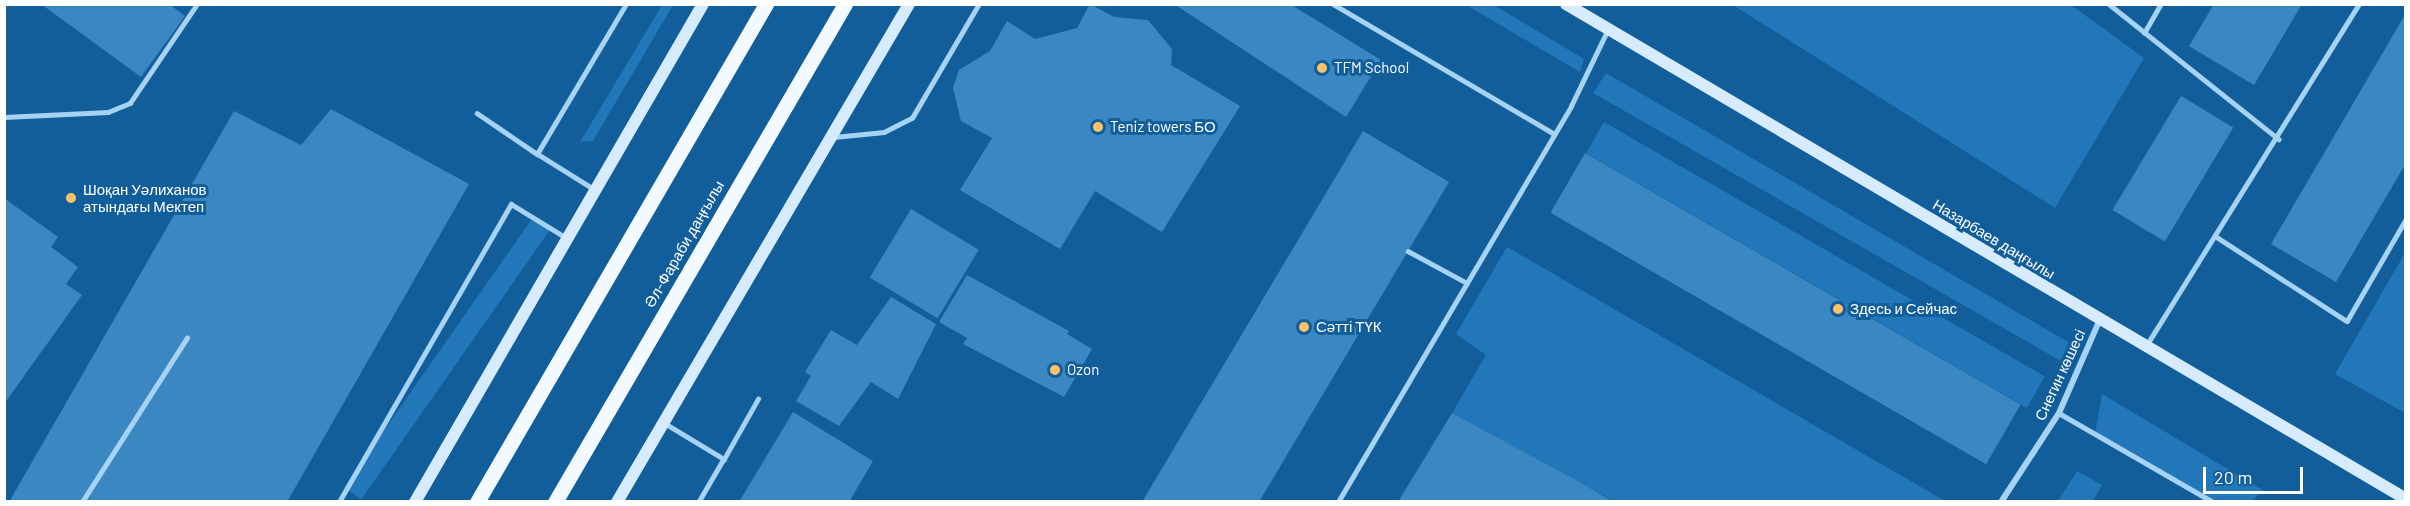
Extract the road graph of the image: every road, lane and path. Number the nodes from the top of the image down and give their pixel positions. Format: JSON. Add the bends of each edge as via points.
{"nodes":[{"id":1,"x":197,"y":4,"type":"edge"},
{"id":2,"x":626,"y":4,"type":"edge"},
{"id":3,"x":703,"y":4,"type":"edge"},
{"id":4,"x":766,"y":4,"type":"edge"},
{"id":5,"x":845,"y":4,"type":"edge"},
{"id":6,"x":909,"y":4,"type":"edge"},
{"id":7,"x":979,"y":4,"type":"edge"},
{"id":8,"x":1333,"y":4,"type":"edge"},
{"id":9,"x":1566,"y":4,"type":"edge"},
{"id":10,"x":2109,"y":4,"type":"edge"},
{"id":11,"x":2161,"y":4,"type":"edge"},
{"id":12,"x":2359,"y":4,"type":"edge"},
{"id":13,"x":1608,"y":29,"type":"junction"},
{"id":14,"x":2144,"y":33,"type":"junction"},
{"id":15,"x":477,"y":113,"type":"dead end"},
{"id":16,"x":4,"y":117,"type":"edge"},
{"id":17,"x":1555,"y":134,"type":"junction"},
{"id":18,"x":831,"y":137,"type":"junction"},
{"id":19,"x":2279,"y":139,"type":"junction"},
{"id":20,"x":537,"y":154,"type":"junction"},
{"id":21,"x":595,"y":191,"type":"junction"},
{"id":22,"x":2406,"y":219,"type":"edge"},
{"id":23,"x":2215,"y":236,"type":"junction"},
{"id":24,"x":567,"y":238,"type":"junction"},
{"id":25,"x":1408,"y":251,"type":"dead end"},
{"id":26,"x":1467,"y":283,"type":"junction"},
{"id":27,"x":2100,"y":319,"type":"junction"},
{"id":28,"x":187,"y":338,"type":"dead end"},
{"id":29,"x":2146,"y":346,"type":"junction"},
{"id":30,"x":758,"y":399,"type":"dead end"},
{"id":31,"x":2059,"y":413,"type":"junction"},
{"id":32,"x":663,"y":422,"type":"junction"},
{"id":33,"x":724,"y":459,"type":"junction"},
{"id":34,"x":2406,"y":499,"type":"edge"},
{"id":35,"x":82,"y":501,"type":"edge"},
{"id":36,"x":339,"y":501,"type":"edge"},
{"id":37,"x":415,"y":501,"type":"edge"},
{"id":38,"x":477,"y":501,"type":"edge"},
{"id":39,"x":555,"y":501,"type":"edge"},
{"id":40,"x":617,"y":501,"type":"edge"},
{"id":41,"x":699,"y":501,"type":"edge"},
{"id":42,"x":1338,"y":501,"type":"edge"},
{"id":43,"x":2001,"y":501,"type":"edge"},
{"id":44,"x":2213,"y":501,"type":"edge"}],
"edges":[{"from":1,"to":16,"type":"lane","via":[[130,103],[108,112]]},
{"from":2,"to":20,"type":"lane"},
{"from":3,"to":21,"type":"main road"},
{"from":4,"to":38,"type":"main road"},
{"from":5,"to":39,"type":"main road","name":"Әл-Фараби даңғылы"},
{"from":6,"to":18,"type":"main road"},
{"from":7,"to":18,"type":"lane","via":[[912,118],[884,132]]},
{"from":8,"to":17,"type":"lane"},
{"from":9,"to":13,"type":"main road","name":"Назарбаев даңғылы"},
{"from":10,"to":14,"type":"lane"},
{"from":11,"to":14,"type":"lane"},
{"from":12,"to":19,"type":"lane"},
{"from":13,"to":17,"type":"lane"},
{"from":13,"to":27,"type":"main road","name":"Назарбаев даңғылы"},
{"from":14,"to":19,"type":"lane"},
{"from":15,"to":20,"type":"lane"},
{"from":17,"to":26,"type":"lane"},
{"from":18,"to":32,"type":"main road"},
{"from":19,"to":23,"type":"lane"},
{"from":20,"to":21,"type":"lane"},
{"from":21,"to":24,"type":"main road"},
{"from":22,"to":23,"type":"lane","via":[[2347,321]]},
{"from":23,"to":29,"type":"lane"},
{"from":24,"to":36,"type":"lane","via":[[511,204]]},
{"from":24,"to":37,"type":"main road"},
{"from":25,"to":26,"type":"lane"},
{"from":26,"to":42,"type":"lane"},
{"from":27,"to":29,"type":"main road","name":"Назарбаев даңғылы"},
{"from":27,"to":31,"type":"street","name":"Снегин көшесі"},
{"from":28,"to":35,"type":"lane"},
{"from":29,"to":34,"type":"main road","name":"Назарбаев даңғылы"},
{"from":30,"to":33,"type":"lane"},
{"from":31,"to":43,"type":"street","name":"Снегин көшесі"},
{"from":31,"to":44,"type":"lane"},
{"from":32,"to":33,"type":"lane"},
{"from":32,"to":40,"type":"main road"},
{"from":33,"to":41,"type":"lane"}]}
